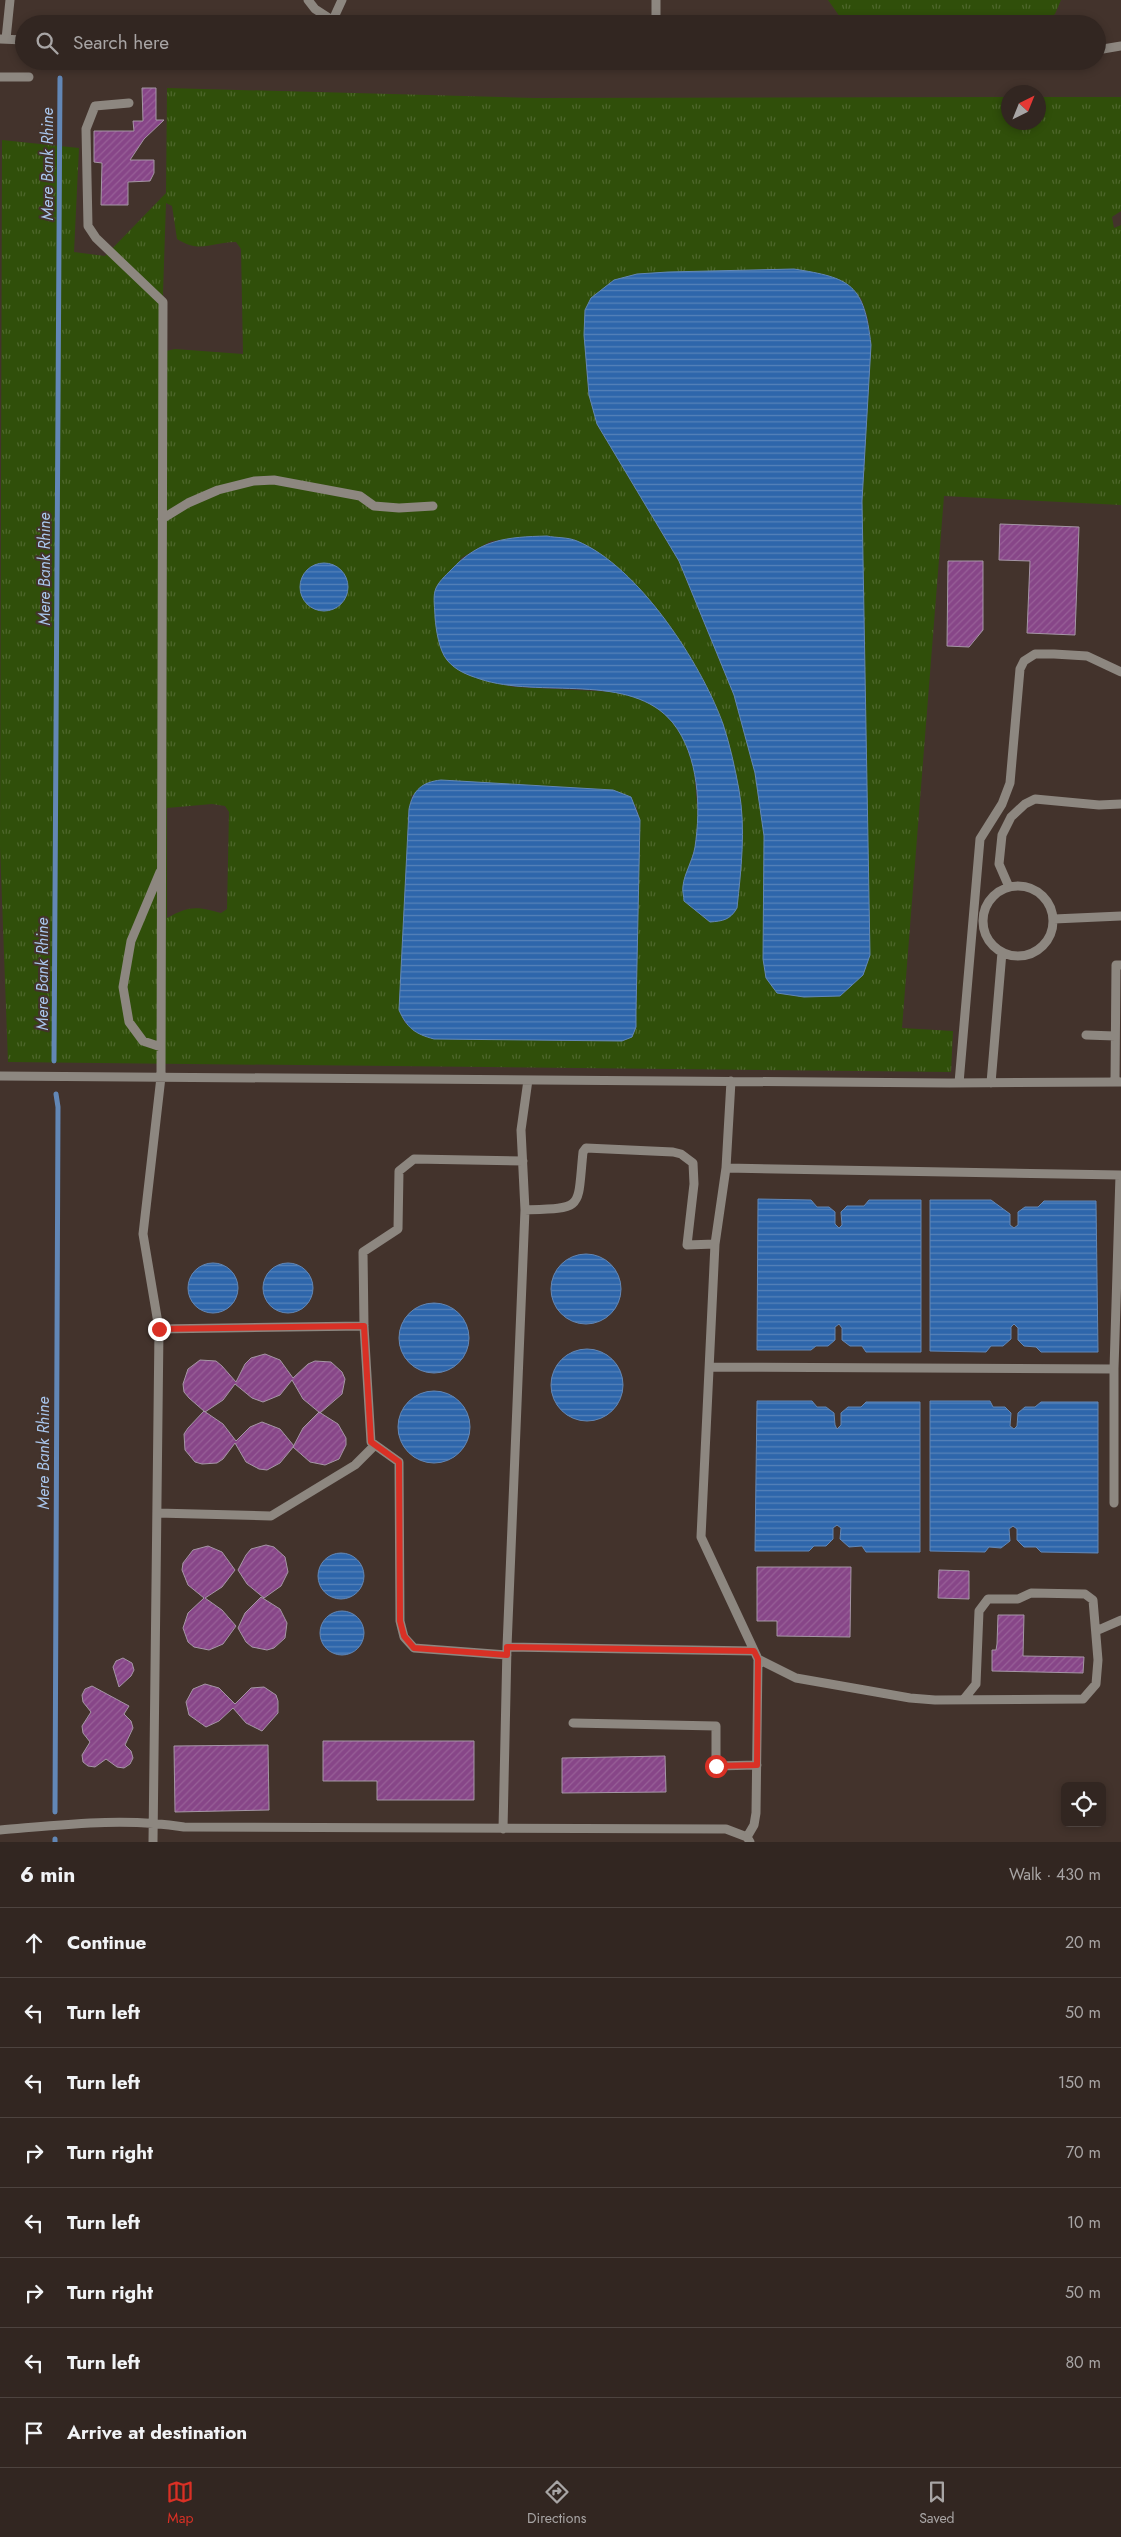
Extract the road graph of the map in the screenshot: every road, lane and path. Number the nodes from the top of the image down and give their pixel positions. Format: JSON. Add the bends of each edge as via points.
{"nodes":[{"id":1,"x":10,"y":0,"type":"edge"},
{"id":2,"x":308,"y":0,"type":"edge"},
{"id":3,"x":342,"y":0,"type":"edge"},
{"id":4,"x":656,"y":0,"type":"edge"},
{"id":5,"x":324,"y":15,"type":"edge"},
{"id":6,"x":335,"y":15,"type":"edge"},
{"id":7,"x":656,"y":15,"type":"edge"},
{"id":8,"x":3,"y":39,"type":"edge"},
{"id":9,"x":1121,"y":46,"type":"edge"},
{"id":10,"x":1106,"y":48,"type":"edge"},
{"id":11,"x":0,"y":76,"type":"edge"},
{"id":12,"x":29,"y":78,"type":"dead end"},
{"id":13,"x":129,"y":103,"type":"dead end"},
{"id":14,"x":433,"y":506,"type":"dead end"},
{"id":15,"x":162,"y":519,"type":"junction"},
{"id":16,"x":1121,"y":672,"type":"edge"},
{"id":17,"x":1121,"y":804,"type":"edge"},
{"id":18,"x":162,"y":868,"type":"junction"},
{"id":19,"x":1008,"y":888,"type":"junction"},
{"id":20,"x":974,"y":913,"type":"junction"},
{"id":21,"x":983,"y":915,"type":"junction"},
{"id":22,"x":1121,"y":916,"type":"edge"},
{"id":23,"x":1054,"y":919,"type":"junction"},
{"id":24,"x":1002,"y":952,"type":"junction"},
{"id":25,"x":1121,"y":965,"type":"edge"},
{"id":26,"x":1086,"y":1035,"type":"dead end"},
{"id":27,"x":1115,"y":1036,"type":"junction"},
{"id":28,"x":161,"y":1046,"type":"junction"},
{"id":29,"x":0,"y":1076,"type":"edge"},
{"id":30,"x":161,"y":1077,"type":"junction"},
{"id":31,"x":528,"y":1080,"type":"junction"},
{"id":32,"x":731,"y":1082,"type":"junction"},
{"id":33,"x":1118,"y":1082,"type":"edge"},
{"id":34,"x":959,"y":1083,"type":"junction"},
{"id":35,"x":991,"y":1083,"type":"junction"},
{"id":36,"x":523,"y":1161,"type":"junction"},
{"id":37,"x":726,"y":1168,"type":"junction"},
{"id":38,"x":1120,"y":1175,"type":"edge"},
{"id":39,"x":525,"y":1210,"type":"junction"},
{"id":40,"x":715,"y":1244,"type":"junction"},
{"id":41,"x":364,"y":1326,"type":"junction"},
{"id":42,"x":159,"y":1329,"type":"junction"},
{"id":43,"x":709,"y":1367,"type":"junction"},
{"id":44,"x":1114,"y":1369,"type":"junction"},
{"id":45,"x":375,"y":1445,"type":"junction"},
{"id":46,"x":1114,"y":1503,"type":"dead end"},
{"id":47,"x":157,"y":1514,"type":"junction"},
{"id":48,"x":1121,"y":1620,"type":"edge"},
{"id":49,"x":1096,"y":1631,"type":"junction"},
{"id":50,"x":507,"y":1651,"type":"junction"},
{"id":51,"x":756,"y":1655,"type":"junction"},
{"id":52,"x":964,"y":1700,"type":"junction"},
{"id":53,"x":573,"y":1723,"type":"dead end"},
{"id":54,"x":757,"y":1765,"type":"junction"},
{"id":55,"x":154,"y":1822,"type":"junction"},
{"id":56,"x":503,"y":1829,"type":"junction"},
{"id":57,"x":0,"y":1830,"type":"edge"},
{"id":58,"x":749,"y":1840,"type":"edge"},
{"id":59,"x":153,"y":1842,"type":"edge"}],
"edges":[{"from":1,"to":8,"type":"street"},
{"from":2,"to":5,"type":"street"},
{"from":3,"to":6,"type":"street"},
{"from":4,"to":7,"type":"street"},
{"from":9,"to":10,"type":"street"},
{"from":11,"to":12,"type":"street"},
{"from":13,"to":15,"type":"street","via":[[95,106],[86,129],[88,226],[96,238],[163,302]]},
{"from":14,"to":15,"type":"street","via":[[374,506],[360,496],[274,480],[254,481],[218,490]]},
{"from":15,"to":18,"type":"street"},
{"from":16,"to":20,"type":"street","via":[[1087,656],[1035,654],[1024,661],[1020,669],[1010,783],[1002,804],[980,839]]},
{"from":17,"to":19,"type":"street","via":[[1035,799],[1025,804],[1011,817],[1002,835],[999,864]]},
{"from":18,"to":28,"type":"street"},
{"from":18,"to":28,"type":"street","via":[[130,941],[123,987],[129,1022],[143,1041]]},
{"from":19,"to":21,"type":"street","via":[[999,891],[989,901]]},
{"from":19,"to":23,"type":"street","via":[[1028,887],[1041,894],[1050,905]]},
{"from":20,"to":21,"type":"street"},
{"from":20,"to":34,"type":"street"},
{"from":21,"to":24,"type":"street","via":[[984,930],[991,943]]},
{"from":22,"to":23,"type":"street"},
{"from":23,"to":24,"type":"street","via":[[1051,934],[1043,946],[1031,954],[1016,956]]},
{"from":24,"to":35,"type":"street"},
{"from":25,"to":27,"type":"street","via":[[1116,965]]},
{"from":26,"to":27,"type":"street"},
{"from":27,"to":33,"type":"street"},
{"from":28,"to":30,"type":"street"},
{"from":29,"to":30,"type":"street"},
{"from":30,"to":31,"type":"street"},
{"from":30,"to":42,"type":"street","via":[[143,1234]]},
{"from":31,"to":32,"type":"street"},
{"from":31,"to":36,"type":"street","via":[[521,1130]]},
{"from":32,"to":34,"type":"street"},
{"from":32,"to":37,"type":"street"},
{"from":33,"to":35,"type":"street"},
{"from":34,"to":35,"type":"street"},
{"from":36,"to":39,"type":"street"},
{"from":36,"to":41,"type":"street","via":[[414,1159],[399,1171],[398,1229],[363,1252]]},
{"from":37,"to":38,"type":"street"},
{"from":37,"to":40,"type":"street"},
{"from":38,"to":44,"type":"street"},
{"from":39,"to":40,"type":"street","via":[[565,1209],[573,1205],[579,1198],[586,1148],[673,1152],[693,1163],[694,1184],[687,1245]]},
{"from":39,"to":50,"type":"street"},
{"from":40,"to":43,"type":"street"},
{"from":41,"to":42,"type":"street"},
{"from":41,"to":45,"type":"street","via":[[371,1442]]},
{"from":42,"to":47,"type":"street"},
{"from":43,"to":44,"type":"street"},
{"from":43,"to":51,"type":"street","via":[[701,1538]]},
{"from":44,"to":46,"type":"street"},
{"from":45,"to":47,"type":"street","via":[[355,1465],[272,1516]]},
{"from":45,"to":50,"type":"street","via":[[399,1462],[400,1621],[404,1636],[414,1648]]},
{"from":47,"to":55,"type":"street"},
{"from":48,"to":49,"type":"street"},
{"from":49,"to":52,"type":"street","via":[[1096,1684],[1084,1699]]},
{"from":49,"to":52,"type":"street","via":[[1093,1600],[1085,1594],[1031,1593],[1018,1599],[988,1599],[979,1611],[976,1684]]},
{"from":50,"to":51,"type":"street"},
{"from":50,"to":56,"type":"street"},
{"from":51,"to":52,"type":"street","via":[[796,1678],[832,1686],[910,1698]]},
{"from":51,"to":54,"type":"street"},
{"from":53,"to":54,"type":"street","via":[[716,1726],[716,1766]]},
{"from":54,"to":58,"type":"street","via":[[755,1819]]},
{"from":55,"to":56,"type":"street","via":[[184,1827]]},
{"from":55,"to":57,"type":"street"},
{"from":55,"to":59,"type":"street"},
{"from":56,"to":58,"type":"street","via":[[726,1830]]}]}
